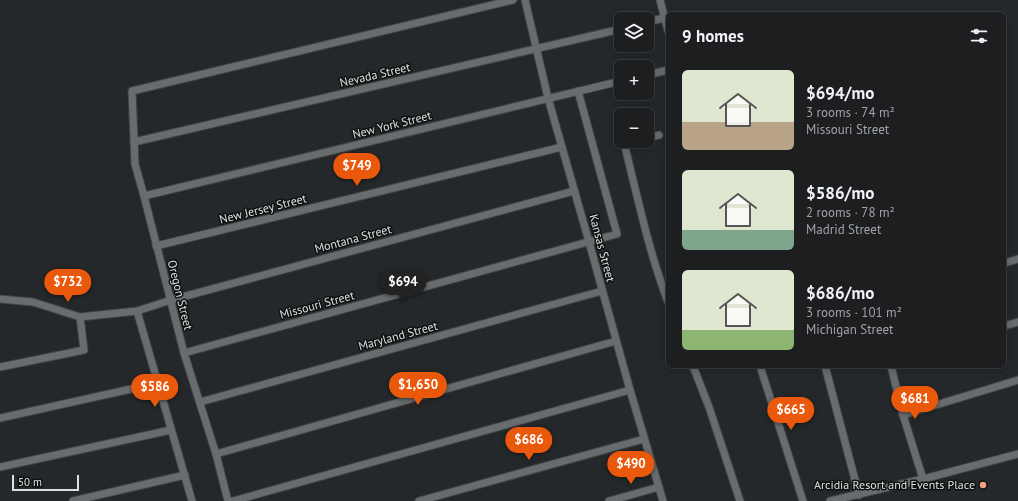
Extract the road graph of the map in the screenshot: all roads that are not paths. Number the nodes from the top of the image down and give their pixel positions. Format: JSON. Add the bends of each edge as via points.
{"nodes":[{"id":1,"x":513,"y":0,"type":"edge"},
{"id":2,"x":525,"y":0,"type":"edge"},
{"id":3,"x":660,"y":0,"type":"edge"},
{"id":4,"x":664,"y":18,"type":"junction"},
{"id":5,"x":654,"y":20,"type":"edge"},
{"id":6,"x":666,"y":24,"type":"edge"},
{"id":7,"x":614,"y":30,"type":"edge"},
{"id":8,"x":536,"y":49,"type":"junction"},
{"id":9,"x":666,"y":70,"type":"edge"},
{"id":10,"x":654,"y":73,"type":"edge"},
{"id":11,"x":614,"y":83,"type":"edge"},
{"id":12,"x":578,"y":91,"type":"junction"},
{"id":13,"x":548,"y":98,"type":"junction"},
{"id":14,"x":660,"y":135,"type":"dead end"},
{"id":15,"x":654,"y":136,"type":"edge"},
{"id":16,"x":134,"y":142,"type":"junction"},
{"id":17,"x":562,"y":147,"type":"junction"},
{"id":18,"x":625,"y":148,"type":"edge"},
{"id":19,"x":574,"y":191,"type":"junction"},
{"id":20,"x":144,"y":196,"type":"junction"},
{"id":21,"x":589,"y":242,"type":"junction"},
{"id":22,"x":156,"y":246,"type":"junction"},
{"id":23,"x":1018,"y":259,"type":"edge"},
{"id":24,"x":1006,"y":262,"type":"edge"},
{"id":25,"x":666,"y":289,"type":"edge"},
{"id":26,"x":602,"y":291,"type":"junction"},
{"id":27,"x":0,"y":300,"type":"edge"},
{"id":28,"x":171,"y":300,"type":"junction"},
{"id":29,"x":137,"y":311,"type":"junction"},
{"id":30,"x":80,"y":317,"type":"junction"},
{"id":31,"x":1018,"y":322,"type":"edge"},
{"id":32,"x":1006,"y":325,"type":"edge"},
{"id":33,"x":616,"y":341,"type":"junction"},
{"id":34,"x":184,"y":353,"type":"junction"},
{"id":35,"x":0,"y":366,"type":"edge"},
{"id":36,"x":694,"y":368,"type":"edge"},
{"id":37,"x":761,"y":368,"type":"edge"},
{"id":38,"x":826,"y":368,"type":"edge"},
{"id":39,"x":892,"y":368,"type":"edge"},
{"id":40,"x":1018,"y":380,"type":"edge"},
{"id":41,"x":158,"y":383,"type":"junction"},
{"id":42,"x":630,"y":390,"type":"junction"},
{"id":43,"x":200,"y":402,"type":"junction"},
{"id":44,"x":904,"y":414,"type":"junction"},
{"id":45,"x":0,"y":418,"type":"edge"},
{"id":46,"x":171,"y":430,"type":"junction"},
{"id":47,"x":644,"y":439,"type":"junction"},
{"id":48,"x":216,"y":454,"type":"junction"},
{"id":49,"x":1018,"y":454,"type":"edge"},
{"id":50,"x":0,"y":467,"type":"edge"},
{"id":51,"x":185,"y":475,"type":"junction"},
{"id":52,"x":923,"y":479,"type":"junction"},
{"id":53,"x":659,"y":487,"type":"junction"},
{"id":54,"x":859,"y":495,"type":"junction"},
{"id":55,"x":72,"y":501,"type":"edge"},
{"id":56,"x":192,"y":501,"type":"edge"},
{"id":57,"x":228,"y":501,"type":"edge"},
{"id":58,"x":233,"y":501,"type":"edge"},
{"id":59,"x":418,"y":501,"type":"edge"},
{"id":60,"x":609,"y":501,"type":"edge"},
{"id":61,"x":663,"y":501,"type":"edge"},
{"id":62,"x":740,"y":501,"type":"edge"},
{"id":63,"x":803,"y":501,"type":"edge"},
{"id":64,"x":830,"y":501,"type":"edge"}],
"edges":[{"from":1,"to":16,"type":"street","name":"Oregon Street","via":[[132,90]]},
{"from":2,"to":8,"type":"street","name":"Kansas Street"},
{"from":3,"to":4,"type":"street"},
{"from":4,"to":5,"type":"street"},
{"from":4,"to":6,"type":"street"},
{"from":7,"to":8,"type":"street","name":"Nevada Street"},
{"from":8,"to":13,"type":"street","name":"Kansas Street"},
{"from":8,"to":16,"type":"street","name":"Nevada Street"},
{"from":9,"to":10,"type":"street"},
{"from":11,"to":12,"type":"street","name":"New York Street"},
{"from":12,"to":13,"type":"street","name":"New York Street"},
{"from":12,"to":21,"type":"street","name":"Missouri Street","via":[[617,234]]},
{"from":13,"to":17,"type":"street","name":"Kansas Street"},
{"from":13,"to":20,"type":"street","name":"New York Street"},
{"from":14,"to":15,"type":"street"},
{"from":16,"to":20,"type":"street","name":"Oregon Street","via":[[135,164]]},
{"from":17,"to":19,"type":"street","name":"Kansas Street"},
{"from":17,"to":22,"type":"street","name":"New Jersey Street"},
{"from":18,"to":25,"type":"street","via":[[645,227]]},
{"from":19,"to":21,"type":"street","name":"Kansas Street"},
{"from":19,"to":28,"type":"street","name":"Montana Street"},
{"from":20,"to":22,"type":"street","name":"Oregon Street"},
{"from":21,"to":26,"type":"street","name":"Kansas Street"},
{"from":21,"to":34,"type":"street","name":"Missouri Street"},
{"from":22,"to":28,"type":"street","name":"Oregon Street"},
{"from":23,"to":24,"type":"street"},
{"from":26,"to":33,"type":"street","name":"Kansas Street"},
{"from":26,"to":43,"type":"street","name":"Maryland Street"},
{"from":27,"to":30,"type":"street","via":[[33,302]]},
{"from":28,"to":29,"type":"street","name":"Montana Street"},
{"from":28,"to":34,"type":"street","name":"Oregon Street"},
{"from":29,"to":30,"type":"street","name":"Montana Street"},
{"from":29,"to":41,"type":"street"},
{"from":30,"to":35,"type":"street","via":[[84,350]]},
{"from":31,"to":32,"type":"street"},
{"from":33,"to":42,"type":"street","name":"Kansas Street"},
{"from":33,"to":48,"type":"street"},
{"from":34,"to":43,"type":"street","name":"Oregon Street"},
{"from":36,"to":62,"type":"street"},
{"from":37,"to":63,"type":"street"},
{"from":38,"to":54,"type":"street"},
{"from":39,"to":44,"type":"street"},
{"from":40,"to":44,"type":"street"},
{"from":41,"to":45,"type":"street"},
{"from":41,"to":46,"type":"street"},
{"from":42,"to":47,"type":"street","name":"Kansas Street"},
{"from":42,"to":58,"type":"street"},
{"from":43,"to":48,"type":"street","name":"Oregon Street"},
{"from":44,"to":52,"type":"street"},
{"from":46,"to":50,"type":"street"},
{"from":46,"to":51,"type":"street"},
{"from":47,"to":53,"type":"street","name":"Kansas Street"},
{"from":47,"to":59,"type":"street"},
{"from":48,"to":57,"type":"street","name":"Oregon Street"},
{"from":49,"to":52,"type":"street"},
{"from":51,"to":55,"type":"street"},
{"from":51,"to":56,"type":"street"},
{"from":52,"to":54,"type":"street"},
{"from":53,"to":60,"type":"street"},
{"from":53,"to":61,"type":"street","name":"Kansas Street"},
{"from":54,"to":64,"type":"street"}]}
